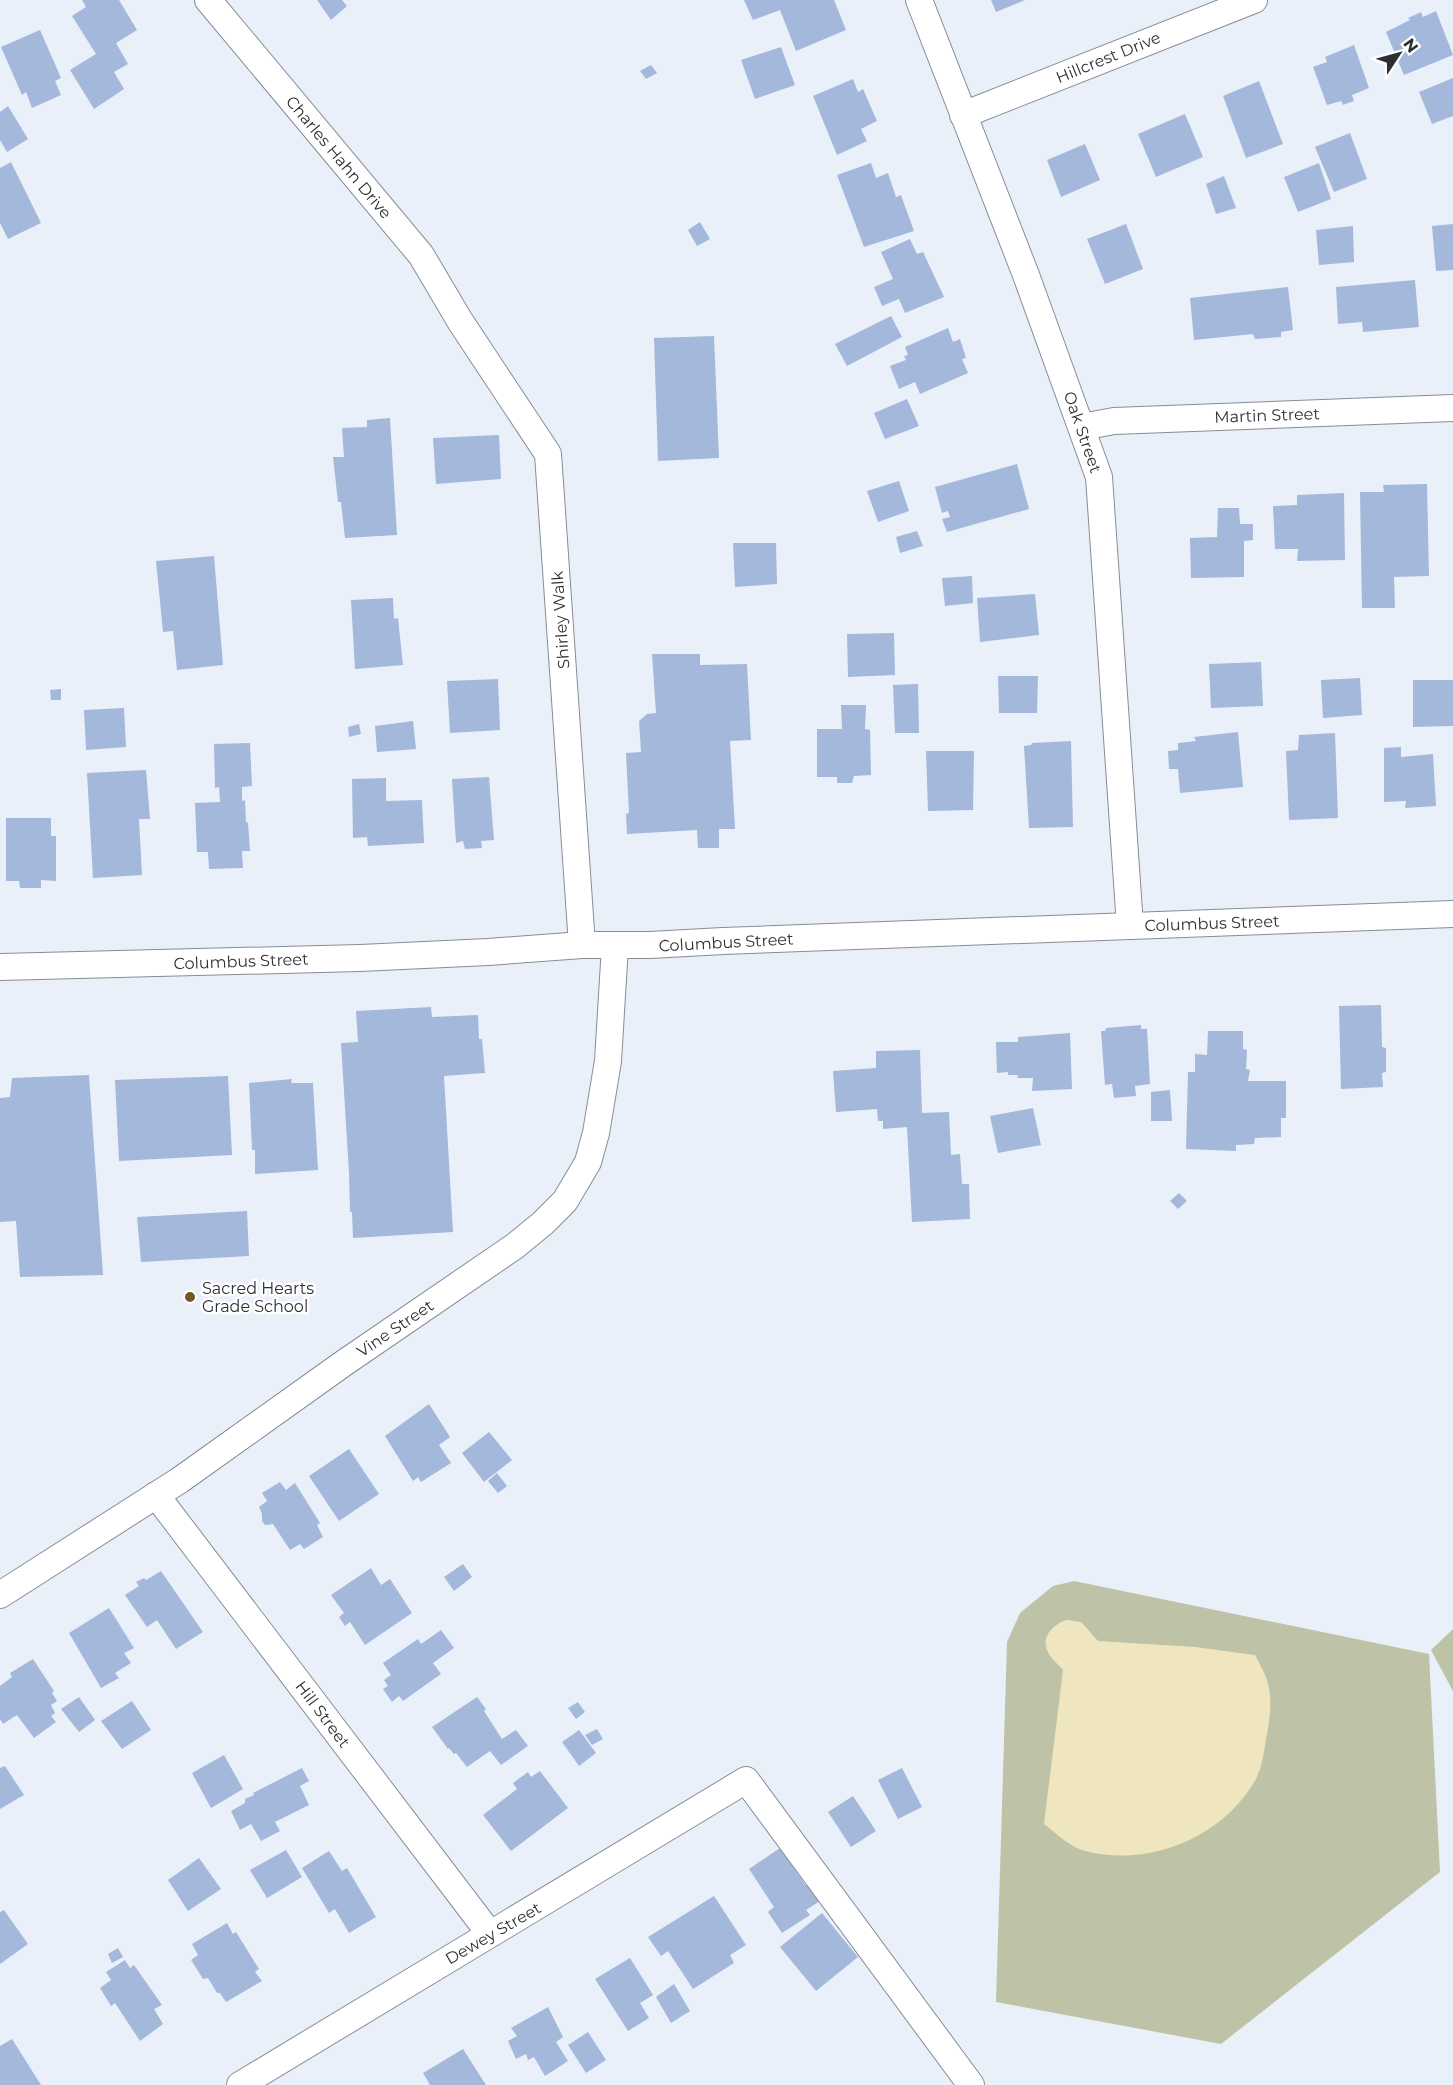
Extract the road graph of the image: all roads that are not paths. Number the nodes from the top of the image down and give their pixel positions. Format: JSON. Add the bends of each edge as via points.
{"nodes":[{"id":1,"x":208,"y":0,"type":"edge"},
{"id":2,"x":919,"y":0,"type":"edge"},
{"id":3,"x":1254,"y":0,"type":"edge"},
{"id":4,"x":963,"y":115,"type":"junction"},
{"id":5,"x":460,"y":321,"type":"joint"},
{"id":6,"x":1453,"y":408,"type":"edge"},
{"id":7,"x":1082,"y":427,"type":"junction"},
{"id":8,"x":1453,"y":914,"type":"edge"},
{"id":9,"x":1130,"y":926,"type":"junction"},
{"id":10,"x":582,"y":945,"type":"junction"},
{"id":11,"x":615,"y":946,"type":"junction"},
{"id":12,"x":0,"y":967,"type":"edge"},
{"id":13,"x":156,"y":1495,"type":"junction"},
{"id":14,"x":0,"y":1595,"type":"edge"},
{"id":15,"x":490,"y":1934,"type":"junction"},
{"id":16,"x":240,"y":2085,"type":"edge"},
{"id":17,"x":971,"y":2085,"type":"edge"}],
"edges":[{"from":1,"to":5,"type":"street","name":"Charles Hahn Drive","via":[[421,255]]},
{"from":2,"to":4,"type":"street","name":"Oak Street"},
{"from":3,"to":4,"type":"street","name":"Hillcrest Drive"},
{"from":4,"to":7,"type":"street","name":"Oak Street"},
{"from":5,"to":10,"type":"street","name":"Shirley Walk","via":[[548,454]]},
{"from":6,"to":7,"type":"street","name":"Martin Street","via":[[1114,421]]},
{"from":7,"to":9,"type":"street","name":"Oak Street","via":[[1099,477]]},
{"from":8,"to":9,"type":"street","name":"Columbus Street"},
{"from":9,"to":11,"type":"street","name":"Columbus Street"},
{"from":10,"to":11,"type":"street","name":"Columbus Street"},
{"from":10,"to":12,"type":"street","name":"Columbus Street","via":[[360,958]]},
{"from":11,"to":13,"type":"street","name":"Vine Street","via":[[608,1061],[596,1133],[588,1162],[565,1201],[515,1246]]},
{"from":13,"to":14,"type":"street","name":"Vine Street"},
{"from":13,"to":15,"type":"street","name":"Hill Street"},
{"from":15,"to":16,"type":"street","name":"Dewey Street"},
{"from":15,"to":17,"type":"street","name":"Dewey Street","via":[[746,1780]]}]}
